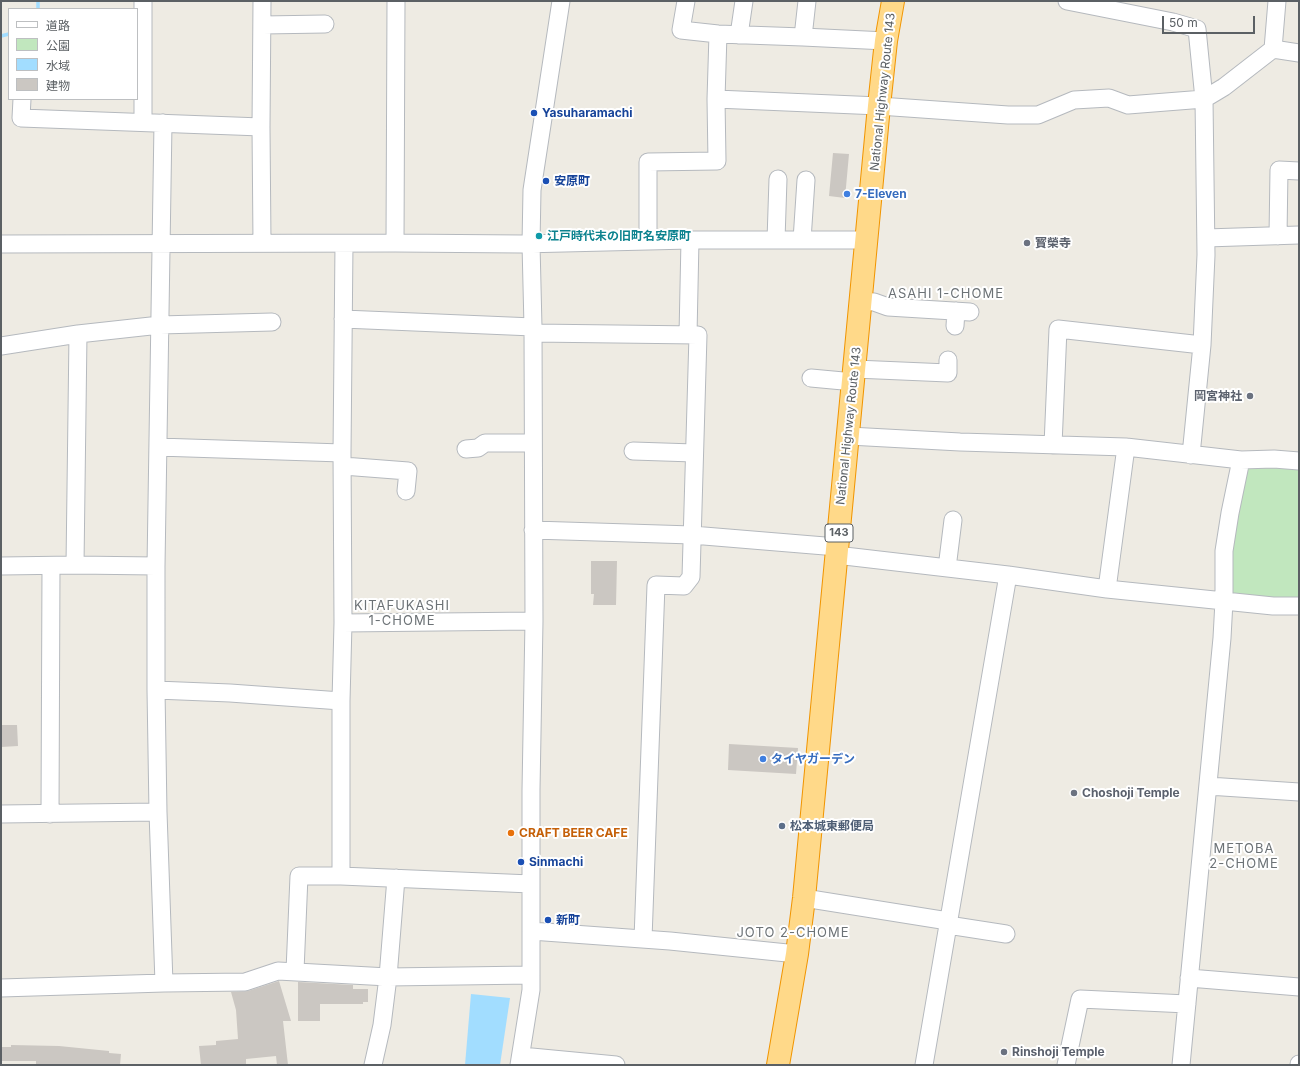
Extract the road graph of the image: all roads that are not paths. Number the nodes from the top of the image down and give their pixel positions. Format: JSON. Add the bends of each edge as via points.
{"nodes":[{"id":1,"x":143,"y":1,"type":"edge"},
{"id":2,"x":262,"y":1,"type":"edge"},
{"id":3,"x":396,"y":1,"type":"edge"},
{"id":4,"x":561,"y":1,"type":"edge"},
{"id":5,"x":686,"y":1,"type":"edge"},
{"id":6,"x":744,"y":1,"type":"edge"},
{"id":7,"x":807,"y":1,"type":"edge"},
{"id":8,"x":893,"y":1,"type":"edge"},
{"id":9,"x":1067,"y":1,"type":"edge"},
{"id":10,"x":1277,"y":1,"type":"edge"},
{"id":11,"x":325,"y":24,"type":"dead end"},
{"id":12,"x":262,"y":25,"type":"junction"},
{"id":13,"x":718,"y":34,"type":"junction"},
{"id":14,"x":739,"y":35,"type":"junction"},
{"id":15,"x":803,"y":37,"type":"junction"},
{"id":16,"x":886,"y":41,"type":"junction"},
{"id":17,"x":1273,"y":49,"type":"junction"},
{"id":18,"x":1299,"y":53,"type":"edge"},
{"id":19,"x":716,"y":99,"type":"junction"},
{"id":20,"x":1204,"y":99,"type":"junction"},
{"id":21,"x":22,"y":100,"type":"edge"},
{"id":22,"x":880,"y":106,"type":"junction"},
{"id":23,"x":143,"y":122,"type":"junction"},
{"id":24,"x":163,"y":123,"type":"junction"},
{"id":25,"x":261,"y":127,"type":"junction"},
{"id":26,"x":1299,"y":171,"type":"edge"},
{"id":27,"x":778,"y":179,"type":"dead end"},
{"id":28,"x":806,"y":180,"type":"dead end"},
{"id":29,"x":1299,"y":235,"type":"edge"},
{"id":30,"x":1278,"y":236,"type":"junction"},
{"id":31,"x":1206,"y":238,"type":"junction"},
{"id":32,"x":690,"y":240,"type":"junction"},
{"id":33,"x":776,"y":240,"type":"junction"},
{"id":34,"x":802,"y":240,"type":"junction"},
{"id":35,"x":867,"y":240,"type":"junction"},
{"id":36,"x":648,"y":241,"type":"junction"},
{"id":37,"x":161,"y":243,"type":"junction"},
{"id":38,"x":262,"y":243,"type":"junction"},
{"id":39,"x":395,"y":243,"type":"junction"},
{"id":40,"x":1,"y":244,"type":"edge"},
{"id":41,"x":344,"y":244,"type":"junction"},
{"id":42,"x":531,"y":244,"type":"junction"},
{"id":43,"x":861,"y":301,"type":"junction"},
{"id":44,"x":961,"y":316,"type":"dead end"},
{"id":45,"x":343,"y":319,"type":"junction"},
{"id":46,"x":272,"y":322,"type":"dead end"},
{"id":47,"x":160,"y":325,"type":"junction"},
{"id":48,"x":533,"y":330,"type":"junction"},
{"id":49,"x":78,"y":334,"type":"junction"},
{"id":50,"x":688,"y":335,"type":"junction"},
{"id":51,"x":1202,"y":345,"type":"junction"},
{"id":52,"x":1,"y":346,"type":"edge"},
{"id":53,"x":950,"y":369,"type":"dead end"},
{"id":54,"x":854,"y":375,"type":"junction"},
{"id":55,"x":811,"y":378,"type":"dead end"},
{"id":56,"x":849,"y":436,"type":"junction"},
{"id":57,"x":533,"y":443,"type":"junction"},
{"id":58,"x":1053,"y":445,"type":"junction"},
{"id":59,"x":158,"y":447,"type":"junction"},
{"id":60,"x":1126,"y":447,"type":"junction"},
{"id":61,"x":466,"y":449,"type":"dead end"},
{"id":62,"x":633,"y":451,"type":"dead end"},
{"id":63,"x":694,"y":453,"type":"junction"},
{"id":64,"x":1191,"y":455,"type":"junction"},
{"id":65,"x":342,"y":460,"type":"junction"},
{"id":66,"x":1241,"y":460,"type":"junction"},
{"id":67,"x":1299,"y":461,"type":"edge"},
{"id":68,"x":406,"y":491,"type":"dead end"},
{"id":69,"x":953,"y":520,"type":"dead end"},
{"id":70,"x":533,"y":530,"type":"junction"},
{"id":71,"x":692,"y":535,"type":"junction"},
{"id":72,"x":837,"y":551,"type":"junction"},
{"id":73,"x":74,"y":565,"type":"junction"},
{"id":74,"x":1,"y":566,"type":"edge"},
{"id":75,"x":51,"y":566,"type":"junction"},
{"id":76,"x":156,"y":566,"type":"junction"},
{"id":77,"x":947,"y":568,"type":"junction"},
{"id":78,"x":1008,"y":575,"type":"junction"},
{"id":79,"x":1107,"y":589,"type":"junction"},
{"id":80,"x":1224,"y":601,"type":"junction"},
{"id":81,"x":1299,"y":606,"type":"edge"},
{"id":82,"x":534,"y":621,"type":"junction"},
{"id":83,"x":343,"y":622,"type":"junction"},
{"id":84,"x":156,"y":690,"type":"junction"},
{"id":85,"x":341,"y":701,"type":"junction"},
{"id":86,"x":1208,"y":786,"type":"junction"},
{"id":87,"x":1299,"y":792,"type":"edge"},
{"id":88,"x":158,"y":812,"type":"junction"},
{"id":89,"x":1,"y":814,"type":"edge"},
{"id":90,"x":50,"y":814,"type":"junction"},
{"id":91,"x":341,"y":876,"type":"junction"},
{"id":92,"x":396,"y":878,"type":"junction"},
{"id":93,"x":531,"y":884,"type":"junction"},
{"id":94,"x":804,"y":898,"type":"junction"},
{"id":95,"x":948,"y":923,"type":"junction"},
{"id":96,"x":531,"y":931,"type":"junction"},
{"id":97,"x":1006,"y":934,"type":"dead end"},
{"id":98,"x":643,"y":939,"type":"junction"},
{"id":99,"x":797,"y":954,"type":"junction"},
{"id":100,"x":295,"y":971,"type":"junction"},
{"id":101,"x":531,"y":975,"type":"junction"},
{"id":102,"x":388,"y":977,"type":"junction"},
{"id":103,"x":1189,"y":978,"type":"junction"},
{"id":104,"x":164,"y":982,"type":"junction"},
{"id":105,"x":1299,"y":987,"type":"edge"},
{"id":106,"x":1,"y":988,"type":"edge"},
{"id":107,"x":1187,"y":1004,"type":"junction"},
{"id":108,"x":520,"y":1061,"type":"edge"},
{"id":109,"x":373,"y":1065,"type":"edge"},
{"id":110,"x":616,"y":1065,"type":"edge"},
{"id":111,"x":778,"y":1065,"type":"edge"},
{"id":112,"x":924,"y":1065,"type":"edge"},
{"id":113,"x":1066,"y":1065,"type":"edge"},
{"id":114,"x":1181,"y":1065,"type":"edge"}],
"edges":[{"from":1,"to":23,"type":"street"},
{"from":2,"to":12,"type":"street"},
{"from":3,"to":39,"type":"street"},
{"from":4,"to":42,"type":"street","via":[[532,190]]},
{"from":5,"to":13,"type":"street","via":[[681,30]]},
{"from":6,"to":14,"type":"street"},
{"from":7,"to":15,"type":"street"},
{"from":8,"to":16,"type":"highway","name":"National Highway Route 143","number":"143"},
{"from":9,"to":20,"type":"street","via":[[1197,29]]},
{"from":10,"to":17,"type":"street"},
{"from":11,"to":12,"type":"street"},
{"from":12,"to":25,"type":"street"},
{"from":13,"to":14,"type":"street"},
{"from":13,"to":19,"type":"street"},
{"from":14,"to":15,"type":"street"},
{"from":15,"to":16,"type":"street"},
{"from":16,"to":22,"type":"highway","name":"National Highway Route 143","number":"143"},
{"from":17,"to":18,"type":"street"},
{"from":17,"to":20,"type":"street","via":[[1224,87]]},
{"from":19,"to":22,"type":"street"},
{"from":19,"to":36,"type":"street","via":[[717,161],[648,162]]},
{"from":20,"to":22,"type":"street","via":[[1128,104],[1109,98],[1074,100],[1038,115],[1008,116]]},
{"from":20,"to":31,"type":"street"},
{"from":21,"to":23,"type":"street","via":[[21,118]]},
{"from":22,"to":35,"type":"highway","name":"National Highway Route 143","number":"143"},
{"from":23,"to":24,"type":"street"},
{"from":24,"to":25,"type":"street"},
{"from":24,"to":37,"type":"street"},
{"from":25,"to":38,"type":"street"},
{"from":26,"to":30,"type":"street","via":[[1279,170]]},
{"from":27,"to":33,"type":"street"},
{"from":28,"to":34,"type":"street"},
{"from":29,"to":30,"type":"street"},
{"from":30,"to":31,"type":"street"},
{"from":31,"to":51,"type":"street"},
{"from":32,"to":33,"type":"street"},
{"from":32,"to":36,"type":"street"},
{"from":32,"to":50,"type":"street"},
{"from":33,"to":34,"type":"street"},
{"from":34,"to":35,"type":"street"},
{"from":35,"to":43,"type":"highway","name":"National Highway Route 143","number":"143"},
{"from":36,"to":42,"type":"street"},
{"from":37,"to":38,"type":"street"},
{"from":37,"to":40,"type":"street"},
{"from":37,"to":47,"type":"street"},
{"from":38,"to":41,"type":"street"},
{"from":39,"to":41,"type":"street"},
{"from":39,"to":42,"type":"street"},
{"from":41,"to":45,"type":"street"},
{"from":42,"to":48,"type":"street"},
{"from":43,"to":44,"type":"street"},
{"from":43,"to":54,"type":"highway","name":"National Highway Route 143","number":"143"},
{"from":45,"to":48,"type":"street"},
{"from":45,"to":65,"type":"street"},
{"from":46,"to":47,"type":"street"},
{"from":47,"to":49,"type":"street"},
{"from":47,"to":59,"type":"street"},
{"from":48,"to":50,"type":"street"},
{"from":48,"to":57,"type":"street"},
{"from":49,"to":52,"type":"street"},
{"from":49,"to":73,"type":"street"},
{"from":50,"to":63,"type":"street","via":[[698,335]]},
{"from":51,"to":58,"type":"street","via":[[1058,329]]},
{"from":51,"to":64,"type":"street"},
{"from":53,"to":54,"type":"street"},
{"from":54,"to":55,"type":"street"},
{"from":54,"to":56,"type":"highway","name":"National Highway Route 143","number":"143"},
{"from":56,"to":58,"type":"street"},
{"from":56,"to":72,"type":"highway","name":"National Highway Route 143","number":"143"},
{"from":57,"to":61,"type":"street","via":[[485,443],[478,448]]},
{"from":57,"to":70,"type":"street"},
{"from":58,"to":60,"type":"street"},
{"from":59,"to":65,"type":"street"},
{"from":59,"to":76,"type":"street"},
{"from":60,"to":64,"type":"street"},
{"from":60,"to":79,"type":"street"},
{"from":62,"to":63,"type":"street"},
{"from":63,"to":71,"type":"street"},
{"from":64,"to":66,"type":"street"},
{"from":65,"to":68,"type":"street","via":[[408,471]]},
{"from":65,"to":83,"type":"street"},
{"from":66,"to":67,"type":"street"},
{"from":66,"to":80,"type":"street","via":[[1224,551]]},
{"from":69,"to":77,"type":"street"},
{"from":70,"to":71,"type":"street"},
{"from":70,"to":82,"type":"street"},
{"from":71,"to":72,"type":"street"},
{"from":71,"to":98,"type":"street","via":[[691,577],[684,586],[656,585]]},
{"from":72,"to":77,"type":"street"},
{"from":72,"to":94,"type":"highway","name":"National Highway Route 143","number":"143"},
{"from":73,"to":75,"type":"street"},
{"from":73,"to":76,"type":"street"},
{"from":74,"to":75,"type":"street"},
{"from":75,"to":90,"type":"street"},
{"from":76,"to":84,"type":"street"},
{"from":77,"to":78,"type":"street"},
{"from":78,"to":79,"type":"street"},
{"from":78,"to":95,"type":"street"},
{"from":79,"to":80,"type":"street"},
{"from":80,"to":81,"type":"street"},
{"from":80,"to":86,"type":"street"},
{"from":82,"to":83,"type":"street"},
{"from":82,"to":93,"type":"street"},
{"from":83,"to":85,"type":"street"},
{"from":84,"to":85,"type":"street"},
{"from":84,"to":88,"type":"street"},
{"from":85,"to":91,"type":"street"},
{"from":86,"to":87,"type":"street"},
{"from":86,"to":103,"type":"street"},
{"from":88,"to":90,"type":"street"},
{"from":88,"to":104,"type":"street"},
{"from":89,"to":90,"type":"street"},
{"from":91,"to":92,"type":"street"},
{"from":91,"to":100,"type":"street","via":[[299,876]]},
{"from":92,"to":93,"type":"street"},
{"from":92,"to":102,"type":"street"},
{"from":93,"to":96,"type":"street"},
{"from":94,"to":95,"type":"street"},
{"from":94,"to":99,"type":"highway","name":"National Highway Route 143","number":"143"},
{"from":95,"to":97,"type":"street"},
{"from":95,"to":112,"type":"street"},
{"from":96,"to":98,"type":"street"},
{"from":96,"to":101,"type":"street"},
{"from":98,"to":99,"type":"street"},
{"from":99,"to":111,"type":"highway","name":"National Highway Route 143","number":"143"},
{"from":100,"to":102,"type":"street"},
{"from":100,"to":104,"type":"street","via":[[278,971],[245,982]]},
{"from":101,"to":102,"type":"street"},
{"from":101,"to":108,"type":"street"},
{"from":102,"to":109,"type":"street"},
{"from":103,"to":105,"type":"street"},
{"from":103,"to":107,"type":"street"},
{"from":104,"to":106,"type":"street"},
{"from":107,"to":113,"type":"street","via":[[1080,999]]},
{"from":107,"to":114,"type":"street"},
{"from":108,"to":110,"type":"street"}]}
